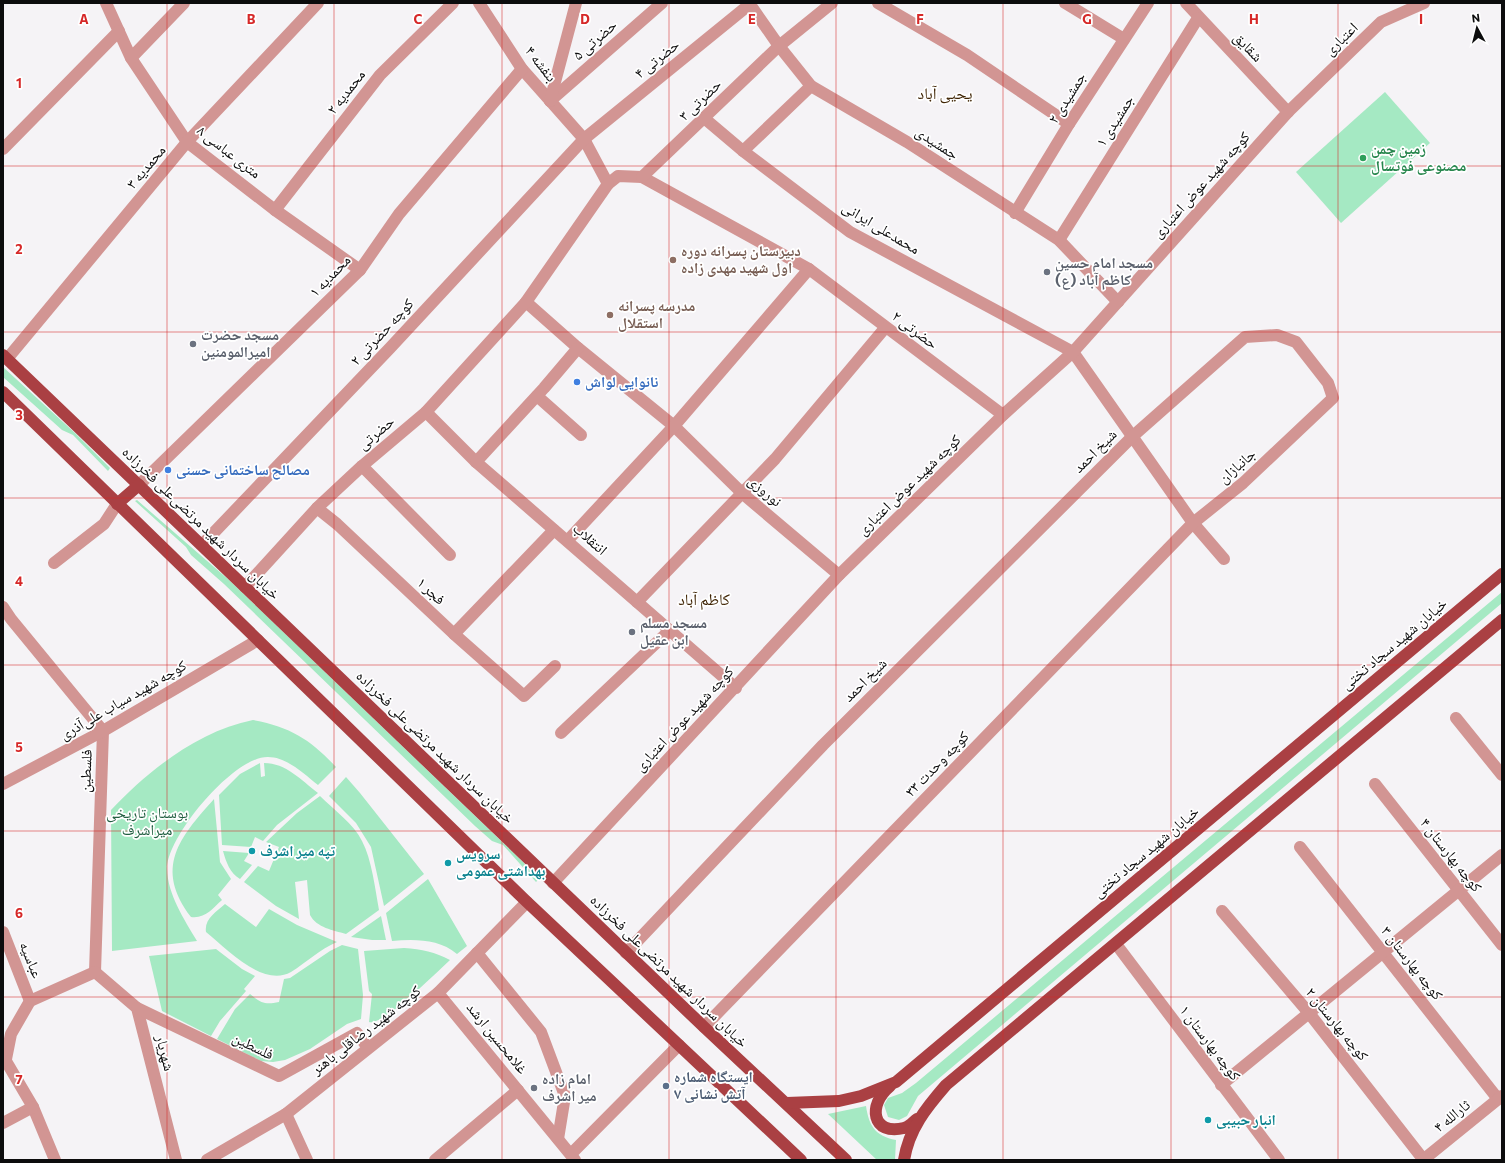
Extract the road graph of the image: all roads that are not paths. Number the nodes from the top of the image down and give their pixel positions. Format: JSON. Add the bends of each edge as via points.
{"nodes":[{"id":1,"x":106,"y":3,"type":"edge"},
{"id":2,"x":184,"y":3,"type":"edge"},
{"id":3,"x":318,"y":3,"type":"edge"},
{"id":4,"x":453,"y":3,"type":"edge"},
{"id":5,"x":479,"y":3,"type":"edge"},
{"id":6,"x":662,"y":3,"type":"edge"},
{"id":7,"x":750,"y":3,"type":"edge"},
{"id":8,"x":832,"y":3,"type":"edge"},
{"id":9,"x":878,"y":3,"type":"edge"},
{"id":10,"x":1065,"y":3,"type":"edge"},
{"id":11,"x":1148,"y":3,"type":"edge"},
{"id":12,"x":1186,"y":3,"type":"edge"},
{"id":13,"x":1424,"y":3,"type":"edge"},
{"id":14,"x":578,"y":5,"type":"edge"},
{"id":15,"x":1198,"y":18,"type":"junction"},
{"id":16,"x":119,"y":31,"type":"junction"},
{"id":17,"x":1124,"y":39,"type":"junction"},
{"id":18,"x":779,"y":46,"type":"junction"},
{"id":19,"x":131,"y":58,"type":"junction"},
{"id":20,"x":522,"y":70,"type":"junction"},
{"id":21,"x":811,"y":86,"type":"junction"},
{"id":22,"x":550,"y":101,"type":"junction"},
{"id":23,"x":1288,"y":112,"type":"junction"},
{"id":24,"x":704,"y":118,"type":"junction"},
{"id":25,"x":1069,"y":124,"type":"junction"},
{"id":26,"x":584,"y":140,"type":"junction"},
{"id":27,"x":187,"y":142,"type":"junction"},
{"id":28,"x":3,"y":149,"type":"edge"},
{"id":29,"x":743,"y":151,"type":"junction"},
{"id":30,"x":642,"y":177,"type":"junction"},
{"id":31,"x":608,"y":184,"type":"junction"},
{"id":32,"x":275,"y":210,"type":"junction"},
{"id":33,"x":1015,"y":213,"type":"junction"},
{"id":34,"x":1059,"y":240,"type":"junction"},
{"id":35,"x":809,"y":269,"type":"junction"},
{"id":36,"x":360,"y":270,"type":"junction"},
{"id":37,"x":526,"y":302,"type":"junction"},
{"id":38,"x":1118,"y":302,"type":"junction"},
{"id":39,"x":885,"y":328,"type":"junction"},
{"id":40,"x":578,"y":348,"type":"junction"},
{"id":41,"x":1073,"y":352,"type":"junction"},
{"id":42,"x":5,"y":357,"type":"edge"},
{"id":43,"x":3,"y":392,"type":"edge"},
{"id":44,"x":537,"y":396,"type":"junction"},
{"id":45,"x":426,"y":412,"type":"junction"},
{"id":46,"x":1003,"y":415,"type":"junction"},
{"id":47,"x":674,"y":426,"type":"junction"},
{"id":48,"x":581,"y":435,"type":"dead end"},
{"id":49,"x":1133,"y":436,"type":"junction"},
{"id":50,"x":476,"y":462,"type":"junction"},
{"id":51,"x":362,"y":466,"type":"junction"},
{"id":52,"x":139,"y":485,"type":"junction"},
{"id":53,"x":743,"y":494,"type":"junction"},
{"id":54,"x":118,"y":504,"type":"junction"},
{"id":55,"x":317,"y":508,"type":"junction"},
{"id":56,"x":1193,"y":523,"type":"junction"},
{"id":57,"x":554,"y":530,"type":"junction"},
{"id":58,"x":568,"y":540,"type":"junction"},
{"id":59,"x":202,"y":545,"type":"junction"},
{"id":60,"x":450,"y":555,"type":"dead end"},
{"id":61,"x":1224,"y":559,"type":"dead end"},
{"id":62,"x":54,"y":563,"type":"dead end"},
{"id":63,"x":1502,"y":574,"type":"edge"},
{"id":64,"x":840,"y":575,"type":"junction"},
{"id":65,"x":245,"y":587,"type":"junction"},
{"id":66,"x":637,"y":602,"type":"junction"},
{"id":67,"x":3,"y":607,"type":"edge"},
{"id":68,"x":1502,"y":620,"type":"edge"},
{"id":69,"x":670,"y":630,"type":"junction"},
{"id":70,"x":454,"y":634,"type":"junction"},
{"id":71,"x":258,"y":640,"type":"junction"},
{"id":72,"x":555,"y":666,"type":"dead end"},
{"id":73,"x":736,"y":688,"type":"junction"},
{"id":74,"x":1456,"y":718,"type":"dead end"},
{"id":75,"x":104,"y":731,"type":"junction"},
{"id":76,"x":561,"y":733,"type":"dead end"},
{"id":77,"x":1502,"y":775,"type":"edge"},
{"id":78,"x":3,"y":784,"type":"edge"},
{"id":79,"x":1375,"y":784,"type":"dead end"},
{"id":80,"x":1300,"y":847,"type":"dead end"},
{"id":81,"x":1502,"y":855,"type":"edge"},
{"id":82,"x":553,"y":883,"type":"junction"},
{"id":83,"x":1459,"y":890,"type":"junction"},
{"id":84,"x":528,"y":902,"type":"junction"},
{"id":85,"x":1222,"y":911,"type":"dead end"},
{"id":86,"x":3,"y":932,"type":"edge"},
{"id":87,"x":1116,"y":944,"type":"junction"},
{"id":88,"x":1502,"y":945,"type":"edge"},
{"id":89,"x":1383,"y":952,"type":"junction"},
{"id":90,"x":477,"y":953,"type":"junction"},
{"id":91,"x":626,"y":953,"type":"junction"},
{"id":92,"x":95,"y":972,"type":"junction"},
{"id":93,"x":438,"y":993,"type":"junction"},
{"id":94,"x":30,"y":1001,"type":"junction"},
{"id":95,"x":137,"y":1008,"type":"junction"},
{"id":96,"x":1308,"y":1013,"type":"junction"},
{"id":97,"x":704,"y":1028,"type":"junction"},
{"id":98,"x":679,"y":1045,"type":"junction"},
{"id":99,"x":368,"y":1048,"type":"junction"},
{"id":100,"x":4,"y":1059,"type":"edge"},
{"id":101,"x":896,"y":1082,"type":"junction"},
{"id":102,"x":1221,"y":1085,"type":"junction"},
{"id":103,"x":518,"y":1090,"type":"junction"},
{"id":104,"x":1500,"y":1098,"type":"edge"},
{"id":105,"x":787,"y":1103,"type":"junction"},
{"id":106,"x":33,"y":1107,"type":"junction"},
{"id":107,"x":286,"y":1114,"type":"junction"},
{"id":108,"x":919,"y":1118,"type":"junction"},
{"id":109,"x":3,"y":1123,"type":"edge"},
{"id":110,"x":558,"y":1139,"type":"junction"},
{"id":111,"x":573,"y":1157,"type":"edge"},
{"id":112,"x":55,"y":1160,"type":"edge"},
{"id":113,"x":176,"y":1160,"type":"edge"},
{"id":114,"x":208,"y":1160,"type":"edge"},
{"id":115,"x":308,"y":1160,"type":"edge"},
{"id":116,"x":435,"y":1160,"type":"edge"},
{"id":117,"x":801,"y":1160,"type":"edge"},
{"id":118,"x":846,"y":1160,"type":"edge"},
{"id":119,"x":904,"y":1160,"type":"edge"},
{"id":120,"x":1279,"y":1160,"type":"edge"},
{"id":121,"x":1423,"y":1160,"type":"edge"}],
"edges":[{"from":1,"to":16,"type":"street","name":"۸ متری عباسی"},
{"from":2,"to":19,"type":"street"},
{"from":3,"to":27,"type":"street","name":"محمدیه ۳"},
{"from":4,"to":32,"type":"street","name":"محمدیه ۲","via":[[380,74]]},
{"from":5,"to":20,"type":"street","name":"بنفشه ۴"},
{"from":6,"to":22,"type":"street","name":"حضرتی ۵"},
{"from":7,"to":18,"type":"street","name":"جمشیدی"},
{"from":7,"to":26,"type":"street","name":"حضرتی ۴"},
{"from":8,"to":18,"type":"street","name":"حضرتی ۳"},
{"from":9,"to":25,"type":"street","via":[[966,56]]},
{"from":10,"to":17,"type":"street"},
{"from":11,"to":17,"type":"street","name":"جمشیدی ۲"},
{"from":12,"to":15,"type":"street","name":"شقایق"},
{"from":13,"to":23,"type":"street","name":"اعتباری","via":[[1381,22]]},
{"from":14,"to":22,"type":"street"},
{"from":15,"to":23,"type":"street","name":"شقایق"},
{"from":15,"to":34,"type":"street","name":"جمشیدی ۱"},
{"from":16,"to":19,"type":"street","name":"۸ متری عباسی"},
{"from":16,"to":28,"type":"street"},
{"from":17,"to":25,"type":"street","name":"جمشیدی ۲"},
{"from":18,"to":21,"type":"street","name":"جمشیدی"},
{"from":18,"to":24,"type":"street","name":"حضرتی ۳"},
{"from":19,"to":27,"type":"street","name":"۸ متری عباسی"},
{"from":20,"to":22,"type":"street","name":"بنفشه ۴"},
{"from":20,"to":36,"type":"street","name":"محمدیه ۱","via":[[398,214]]},
{"from":21,"to":29,"type":"street"},
{"from":21,"to":33,"type":"street","name":"جمشیدی","via":[[907,142]]},
{"from":22,"to":26,"type":"street","name":"بنفشه ۴"},
{"from":23,"to":38,"type":"street","name":"کوچه شهید عوض اعتباری"},
{"from":24,"to":29,"type":"street","name":"محمدعلی ایرانی"},
{"from":24,"to":30,"type":"street","name":"حضرتی ۳"},
{"from":25,"to":33,"type":"street","name":"جمشیدی ۲"},
{"from":26,"to":31,"type":"street","name":"بنفشه ۴"},
{"from":26,"to":59,"type":"street","name":"کوچه حضرتی ۲"},
{"from":27,"to":32,"type":"street","name":"۸ متری عباسی"},
{"from":27,"to":42,"type":"street","name":"محمدیه ۳"},
{"from":29,"to":41,"type":"street","name":"محمدعلی ایرانی","via":[[850,232]]},
{"from":30,"to":31,"type":"street","via":[[618,176]]},
{"from":30,"to":35,"type":"street","name":"حضرتی ۲"},
{"from":31,"to":37,"type":"street","name":"حضرتی"},
{"from":32,"to":36,"type":"street","name":"۸ متری عباسی"},
{"from":33,"to":34,"type":"street","name":"جمشیدی"},
{"from":34,"to":38,"type":"street","name":"جمشیدی"},
{"from":35,"to":39,"type":"street","name":"حضرتی ۲"},
{"from":35,"to":47,"type":"street"},
{"from":36,"to":52,"type":"street","name":"محمدیه ۱"},
{"from":37,"to":40,"type":"street","name":"نوروزی"},
{"from":37,"to":45,"type":"street","name":"حضرتی"},
{"from":38,"to":41,"type":"street","name":"کوچه شهید عوض اعتباری"},
{"from":39,"to":46,"type":"street","name":"حضرتی ۲"},
{"from":39,"to":53,"type":"street"},
{"from":40,"to":44,"type":"street"},
{"from":40,"to":47,"type":"street","name":"نوروزی"},
{"from":41,"to":46,"type":"street","name":"کوچه شهید عوض اعتباری"},
{"from":41,"to":49,"type":"street"},
{"from":42,"to":52,"type":"main road","name":"خیابان سردار شهید مرتضی‌علی فخرزاده"},
{"from":43,"to":54,"type":"main road"},
{"from":44,"to":48,"type":"street"},
{"from":44,"to":50,"type":"street"},
{"from":45,"to":50,"type":"street","name":"انتقلاب"},
{"from":45,"to":51,"type":"street","name":"حضرتی"},
{"from":46,"to":64,"type":"street","name":"کوچه شهید عوض اعتباری"},
{"from":47,"to":53,"type":"street","name":"نوروزی"},
{"from":47,"to":58,"type":"street"},
{"from":49,"to":56,"type":"street"},
{"from":49,"to":56,"type":"street","name":"جانبازان","via":[[1246,337],[1277,335],[1296,342],[1328,383],[1333,398],[1243,483]]},
{"from":49,"to":91,"type":"street","name":"شیخ احمد","via":[[823,745]]},
{"from":50,"to":57,"type":"street","name":"انتقلاب"},
{"from":51,"to":55,"type":"street","name":"حضرتی"},
{"from":51,"to":60,"type":"street"},
{"from":52,"to":54,"type":"main road"},
{"from":52,"to":59,"type":"main road","name":"خیابان سردار شهید مرتضی‌علی فخرزاده"},
{"from":53,"to":64,"type":"street","name":"نوروزی"},
{"from":53,"to":66,"type":"street"},
{"from":54,"to":62,"type":"street","via":[[104,524]]},
{"from":54,"to":71,"type":"main road"},
{"from":55,"to":65,"type":"street","name":"حضرتی"},
{"from":55,"to":70,"type":"street","name":"فجر ۱"},
{"from":56,"to":61,"type":"street"},
{"from":56,"to":97,"type":"street","name":"کوچه وحدت ۳۳"},
{"from":57,"to":58,"type":"street","name":"انتقلاب"},
{"from":57,"to":70,"type":"street"},
{"from":58,"to":66,"type":"street","name":"انتقلاب"},
{"from":59,"to":65,"type":"main road","name":"خیابان سردار شهید مرتضی‌علی فخرزاده"},
{"from":63,"to":101,"type":"main road","name":"خیابان شهید سجاد تختی"},
{"from":64,"to":73,"type":"street","name":"کوچه شهید عوض اعتباری"},
{"from":65,"to":82,"type":"main road","name":"خیابان سردار شهید مرتضی‌علی فخرزاده"},
{"from":66,"to":69,"type":"street","name":"انتقلاب"},
{"from":67,"to":75,"type":"street","name":"فلسطین","via":[[10,620]]},
{"from":68,"to":87,"type":"main road"},
{"from":69,"to":73,"type":"street","name":"انتقلاب"},
{"from":69,"to":76,"type":"street"},
{"from":70,"to":72,"type":"street","name":"فجر ۱","via":[[524,696]]},
{"from":71,"to":75,"type":"street","name":"کوچه شهید سیاب علی‌آذری"},
{"from":71,"to":84,"type":"main road"},
{"from":73,"to":82,"type":"street","name":"کوچه شهید عوض اعتباری"},
{"from":74,"to":77,"type":"street"},
{"from":75,"to":78,"type":"street","name":"کوچه شهید سیاب علی‌آذری"},
{"from":75,"to":92,"type":"street","name":"فلسطین"},
{"from":79,"to":83,"type":"street","name":"کوچه بهارستان ۴"},
{"from":80,"to":89,"type":"street","name":"کوچه بهارستان ۳"},
{"from":81,"to":83,"type":"street"},
{"from":82,"to":91,"type":"main road","name":"خیابان سردار شهید مرتضی‌علی فخرزاده"},
{"from":83,"to":88,"type":"street","name":"کوچه بهارستان ۴"},
{"from":83,"to":89,"type":"street"},
{"from":84,"to":90,"type":"street","name":"کوچه شهید رضاقلی باهنر"},
{"from":84,"to":98,"type":"main road"},
{"from":85,"to":96,"type":"street","name":"کوچه بهارستان ۲"},
{"from":86,"to":94,"type":"street","name":"عباسیه"},
{"from":87,"to":102,"type":"street","name":"کوچه بهارستان ۱"},
{"from":87,"to":108,"type":"main road","via":[[946,1085]]},
{"from":89,"to":96,"type":"street"},
{"from":89,"to":104,"type":"street","name":"کوچه بهارستان ۳"},
{"from":90,"to":93,"type":"street","name":"کوچه شهید رضاقلی باهنر"},
{"from":90,"to":110,"type":"street","via":[[540,1032],[565,1096]]},
{"from":91,"to":97,"type":"main road","name":"خیابان سردار شهید مرتضی‌علی فخرزاده"},
{"from":92,"to":94,"type":"street"},
{"from":92,"to":95,"type":"street"},
{"from":93,"to":99,"type":"street","name":"کوچه شهید رضاقلی باهنر"},
{"from":93,"to":103,"type":"street","name":"غلامحسین ارشد"},
{"from":94,"to":100,"type":"street","via":[[11,1034]]},
{"from":95,"to":99,"type":"street","name":"فلسطین","via":[[279,1076],[357,1033]]},
{"from":95,"to":113,"type":"street","name":"شهریار"},
{"from":96,"to":102,"type":"street"},
{"from":96,"to":121,"type":"street","name":"کوچه بهارستان ۲"},
{"from":97,"to":105,"type":"main road","name":"خیابان سردار شهید مرتضی‌علی فخرزاده"},
{"from":98,"to":111,"type":"street"},
{"from":98,"to":117,"type":"main road"},
{"from":99,"to":107,"type":"street","name":"کوچه شهید رضاقلی باهنر"},
{"from":100,"to":106,"type":"street"},
{"from":101,"to":105,"type":"main road","name":"خیابان شهید سجاد تختی","via":[[861,1096],[839,1101]]},
{"from":101,"to":108,"type":"main road","via":[[882,1092],[876,1102],[877,1120],[883,1126],[892,1129],[905,1128]]},
{"from":102,"to":120,"type":"street","name":"کوچه بهارستان ۱"},
{"from":103,"to":110,"type":"street","name":"غلامحسین ارشد"},
{"from":103,"to":116,"type":"street"},
{"from":104,"to":121,"type":"street","name":"ثارالله ۴"},
{"from":105,"to":118,"type":"main road","name":"خیابان سردار شهید مرتضی‌علی فخرزاده"},
{"from":106,"to":109,"type":"street"},
{"from":106,"to":112,"type":"street"},
{"from":107,"to":114,"type":"street","name":"کوچه شهید رضاقلی باهنر"},
{"from":107,"to":115,"type":"street"},
{"from":108,"to":119,"type":"main road","via":[[907,1144]]},
{"from":110,"to":111,"type":"street","name":"غلامحسین ارشد"}]}
